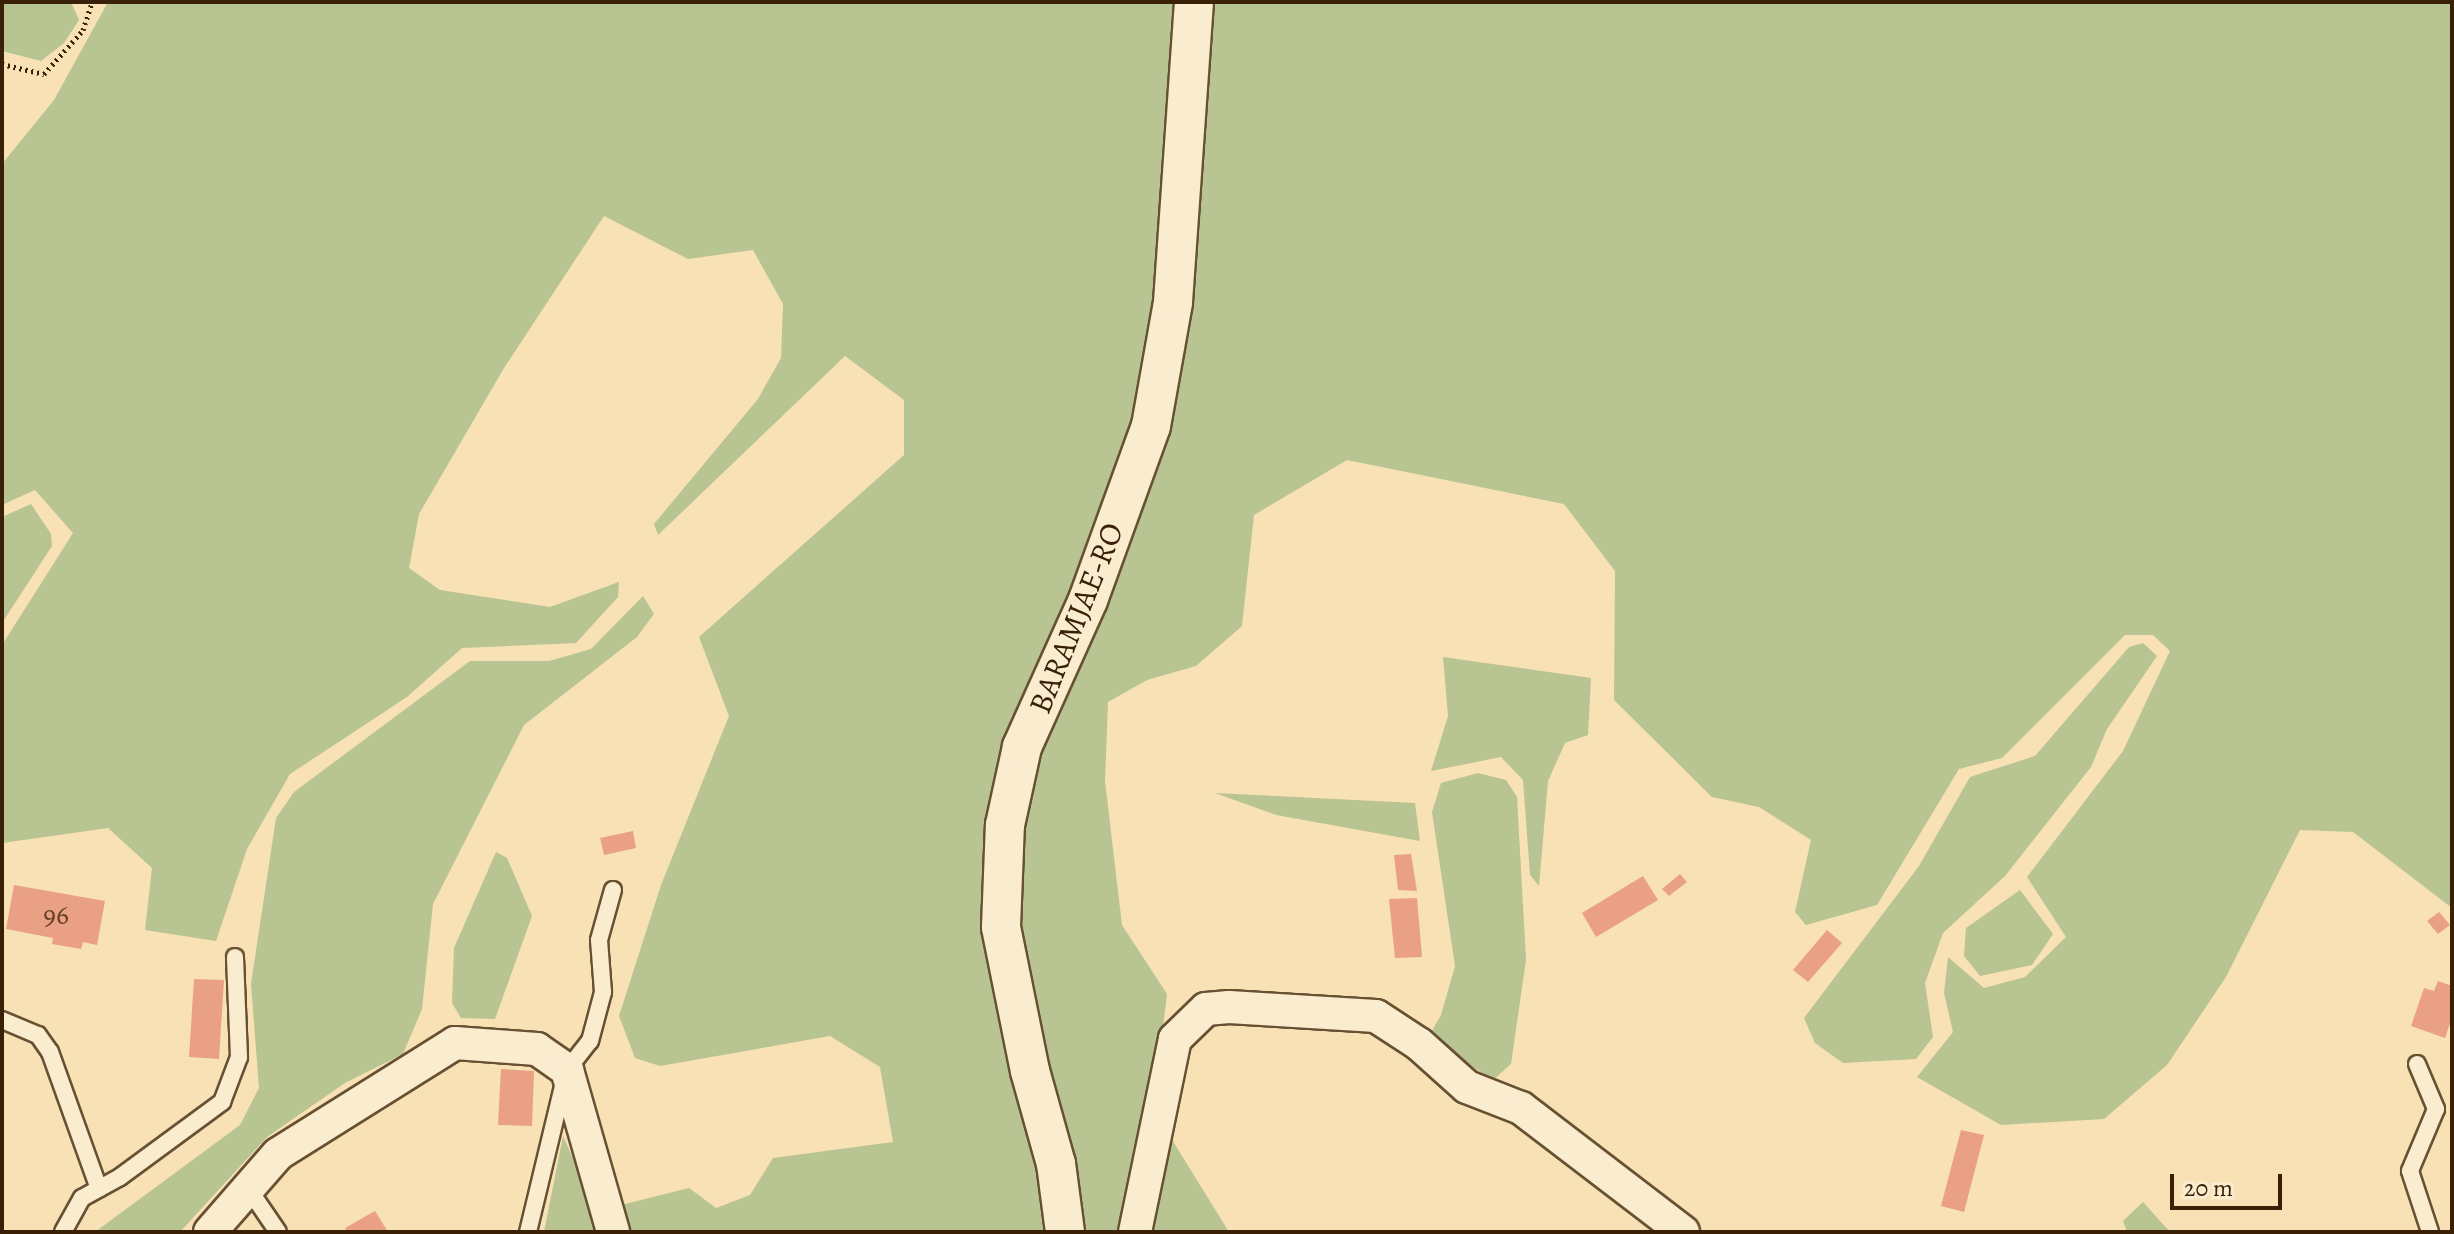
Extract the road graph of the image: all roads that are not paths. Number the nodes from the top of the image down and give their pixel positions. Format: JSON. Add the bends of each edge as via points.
{"nodes":[{"id":1,"x":1194,"y":2,"type":"edge"},
{"id":2,"x":613,"y":890,"type":"dead end"},
{"id":3,"x":235,"y":957,"type":"dead end"},
{"id":4,"x":2,"y":1020,"type":"edge"},
{"id":5,"x":2417,"y":1064,"type":"dead end"},
{"id":6,"x":567,"y":1070,"type":"junction"},
{"id":7,"x":248,"y":1188,"type":"junction"},
{"id":8,"x":99,"y":1189,"type":"junction"},
{"id":9,"x":63,"y":1232,"type":"edge"},
{"id":10,"x":210,"y":1232,"type":"edge"},
{"id":11,"x":278,"y":1232,"type":"edge"},
{"id":12,"x":528,"y":1232,"type":"edge"},
{"id":13,"x":613,"y":1232,"type":"edge"},
{"id":14,"x":1065,"y":1232,"type":"edge"},
{"id":15,"x":1135,"y":1232,"type":"edge"},
{"id":16,"x":1683,"y":1232,"type":"edge"},
{"id":17,"x":2430,"y":1232,"type":"edge"}],
"edges":[{"from":1,"to":14,"type":"street","name":"BARAMJAE-RO","via":[[1173,302],[1151,426],[1088,600],[1022,747],[1005,825],[1001,927],[1030,1071],[1056,1164]]},
{"from":2,"to":6,"type":"lane","via":[[599,940],[603,992],[590,1041]]},
{"from":3,"to":8,"type":"lane","via":[[239,1057],[222,1102]]},
{"from":4,"to":8,"type":"lane","via":[[38,1035],[50,1052]]},
{"from":5,"to":17,"type":"lane","via":[[2436,1109],[2410,1171]]},
{"from":6,"to":7,"type":"street","via":[[537,1049],[455,1043],[278,1154]]},
{"from":6,"to":12,"type":"lane"},
{"from":6,"to":13,"type":"street"},
{"from":7,"to":10,"type":"street"},
{"from":7,"to":11,"type":"lane"},
{"from":8,"to":9,"type":"lane","via":[[82,1198]]},
{"from":15,"to":16,"type":"street","via":[[1175,1039],[1206,1009],[1229,1007],[1376,1016],[1419,1044],[1467,1087],[1521,1108]]}]}
